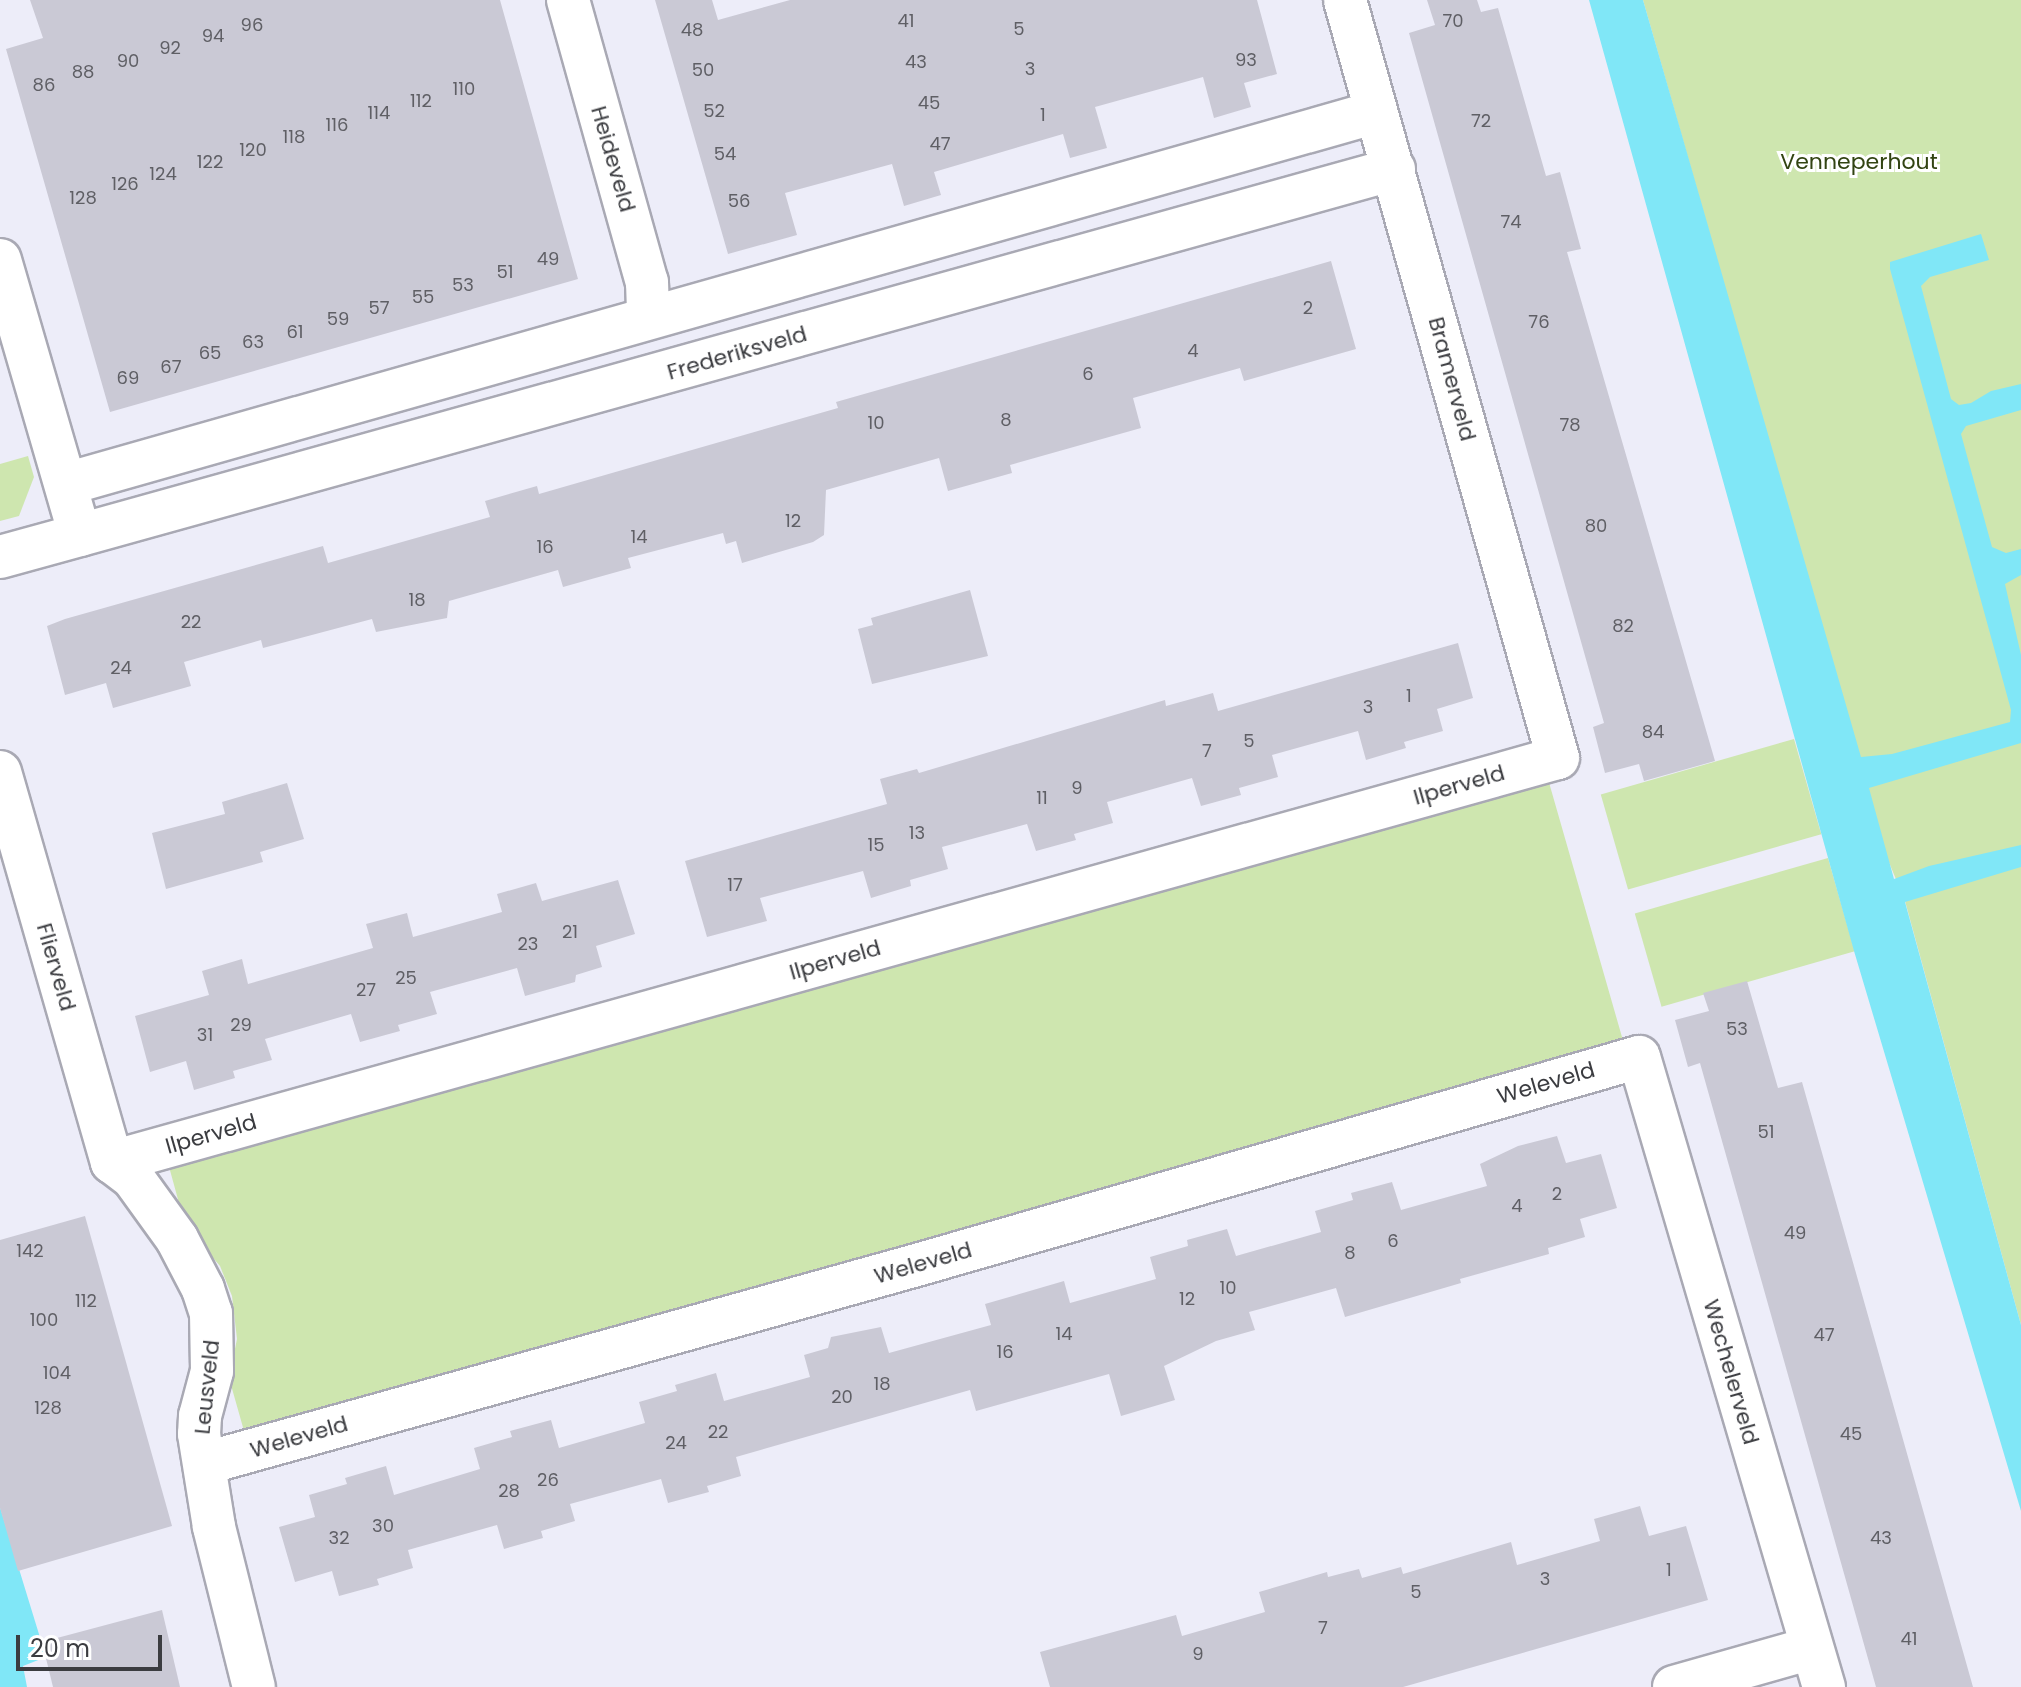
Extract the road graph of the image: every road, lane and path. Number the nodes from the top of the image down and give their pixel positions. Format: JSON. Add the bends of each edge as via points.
{"nodes":[{"id":1,"x":568,"y":0,"type":"edge"},
{"id":2,"x":1345,"y":0,"type":"edge"},
{"id":3,"x":1376,"y":112,"type":"junction"},
{"id":4,"x":1394,"y":169,"type":"junction"},
{"id":5,"x":0,"y":260,"type":"edge"},
{"id":6,"x":648,"y":318,"type":"junction"},
{"id":7,"x":66,"y":484,"type":"junction"},
{"id":8,"x":80,"y":535,"type":"junction"},
{"id":9,"x":0,"y":557,"type":"edge"},
{"id":10,"x":1558,"y":758,"type":"joint"},
{"id":11,"x":0,"y":772,"type":"edge"},
{"id":12,"x":1639,"y":1057,"type":"joint"},
{"id":13,"x":112,"y":1162,"type":"junction"},
{"id":14,"x":206,"y":1463,"type":"junction"},
{"id":15,"x":1818,"y":1668,"type":"edge"},
{"id":16,"x":254,"y":1687,"type":"edge"},
{"id":17,"x":1674,"y":1687,"type":"edge"}],
"edges":[{"from":1,"to":6,"type":"street","name":"Heideveld","via":[[647,282]]},
{"from":2,"to":3,"type":"street","name":"Bramerveld"},
{"from":3,"to":4,"type":"street","name":"Bramerveld"},
{"from":3,"to":6,"type":"street"},
{"from":4,"to":8,"type":"street","name":"Frederiksveld"},
{"from":4,"to":10,"type":"street","name":"Bramerveld"},
{"from":5,"to":7,"type":"street"},
{"from":6,"to":7,"type":"street"},
{"from":7,"to":8,"type":"street"},
{"from":8,"to":9,"type":"street"},
{"from":10,"to":13,"type":"street","name":"Ilperveld"},
{"from":11,"to":13,"type":"street","name":"Flierveld"},
{"from":12,"to":14,"type":"street","name":"Weleveld"},
{"from":12,"to":15,"type":"street","name":"Wechelerveld"},
{"from":13,"to":14,"type":"street","name":"Leusveld","via":[[133,1178],[156,1208],[203,1289],[211,1313],[212,1371],[199,1434]]},
{"from":14,"to":16,"type":"street","name":"Leusveld","via":[[214,1527]]},
{"from":15,"to":17,"type":"street"}]}
